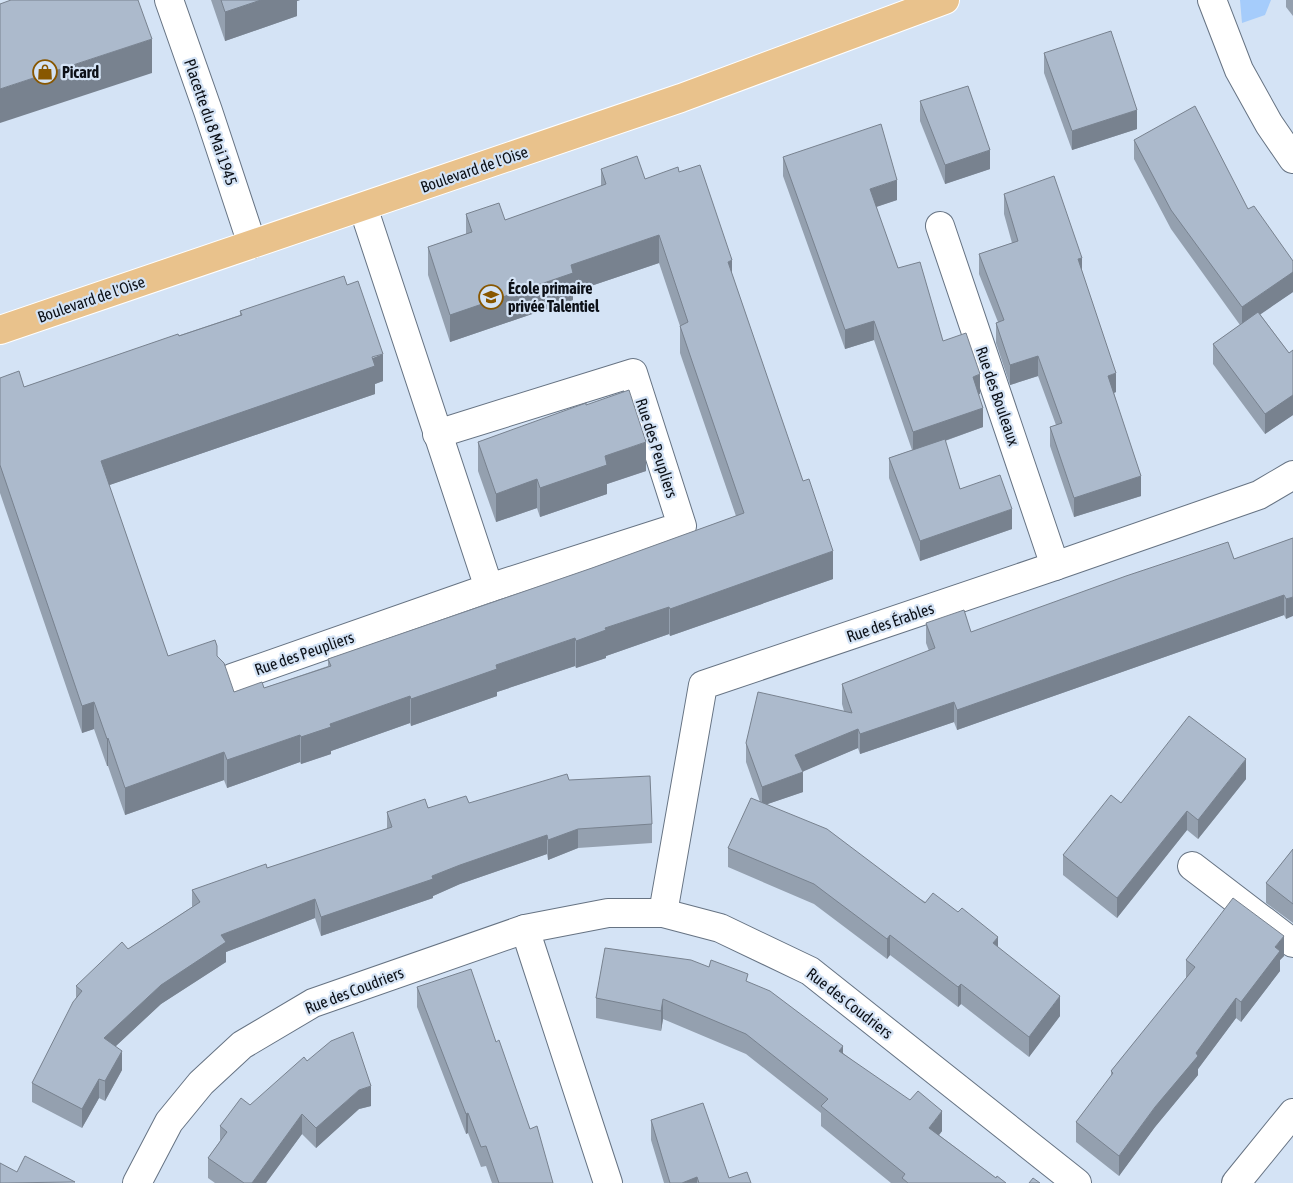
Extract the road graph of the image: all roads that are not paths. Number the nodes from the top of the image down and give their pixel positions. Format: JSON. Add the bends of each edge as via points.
{"nodes":[{"id":1,"x":169,"y":0,"type":"edge"},
{"id":2,"x":946,"y":0,"type":"edge"},
{"id":3,"x":1212,"y":0,"type":"edge"},
{"id":4,"x":1293,"y":159,"type":"edge"},
{"id":5,"x":363,"y":207,"type":"junction"},
{"id":6,"x":940,"y":226,"type":"dead end"},
{"id":7,"x":252,"y":244,"type":"junction"},
{"id":8,"x":0,"y":330,"type":"edge"},
{"id":9,"x":437,"y":434,"type":"junction"},
{"id":10,"x":1293,"y":475,"type":"edge"},
{"id":11,"x":1055,"y":566,"type":"junction"},
{"id":12,"x":489,"y":588,"type":"junction"},
{"id":13,"x":232,"y":678,"type":"dead end"},
{"id":14,"x":664,"y":913,"type":"junction"},
{"id":15,"x":1293,"y":922,"type":"edge"},
{"id":16,"x":525,"y":929,"type":"junction"},
{"id":17,"x":1293,"y":943,"type":"edge"},
{"id":18,"x":1293,"y":1113,"type":"edge"},
{"id":19,"x":137,"y":1183,"type":"edge"},
{"id":20,"x":608,"y":1183,"type":"edge"},
{"id":21,"x":1077,"y":1183,"type":"edge"},
{"id":22,"x":1236,"y":1183,"type":"edge"}],
"edges":[{"from":1,"to":7,"type":"street","name":"Placette du 8 Mai 1945"},
{"from":2,"to":5,"type":"main road","name":"Boulevard de l'Oise","via":[[681,98]]},
{"from":3,"to":4,"type":"street","via":[[1239,70]]},
{"from":5,"to":7,"type":"main road","name":"Boulevard de l'Oise"},
{"from":5,"to":9,"type":"street"},
{"from":6,"to":11,"type":"street","name":"Rue des Bouleaux"},
{"from":7,"to":8,"type":"main road","name":"Boulevard de l'Oise"},
{"from":9,"to":12,"type":"street"},
{"from":9,"to":12,"type":"street","name":"Rue des Peupliers","via":[[633,373],[682,526]]},
{"from":10,"to":11,"type":"street","name":"Rue des Érables","via":[[1259,495]]},
{"from":11,"to":14,"type":"street","name":"Rue des Érables","via":[[703,685]]},
{"from":12,"to":13,"type":"street","name":"Rue des Peupliers"},
{"from":14,"to":16,"type":"street","name":"Rue des Coudriers","via":[[608,913]]},
{"from":14,"to":21,"type":"street","name":"Rue des Coudriers","via":[[720,928],[810,970]]},
{"from":15,"to":17,"type":"street","via":[[1205,866]]},
{"from":16,"to":19,"type":"street","name":"Rue des Coudriers","via":[[312,1003],[242,1044],[201,1083],[169,1122]]},
{"from":16,"to":20,"type":"street"},
{"from":18,"to":22,"type":"street"}]}
